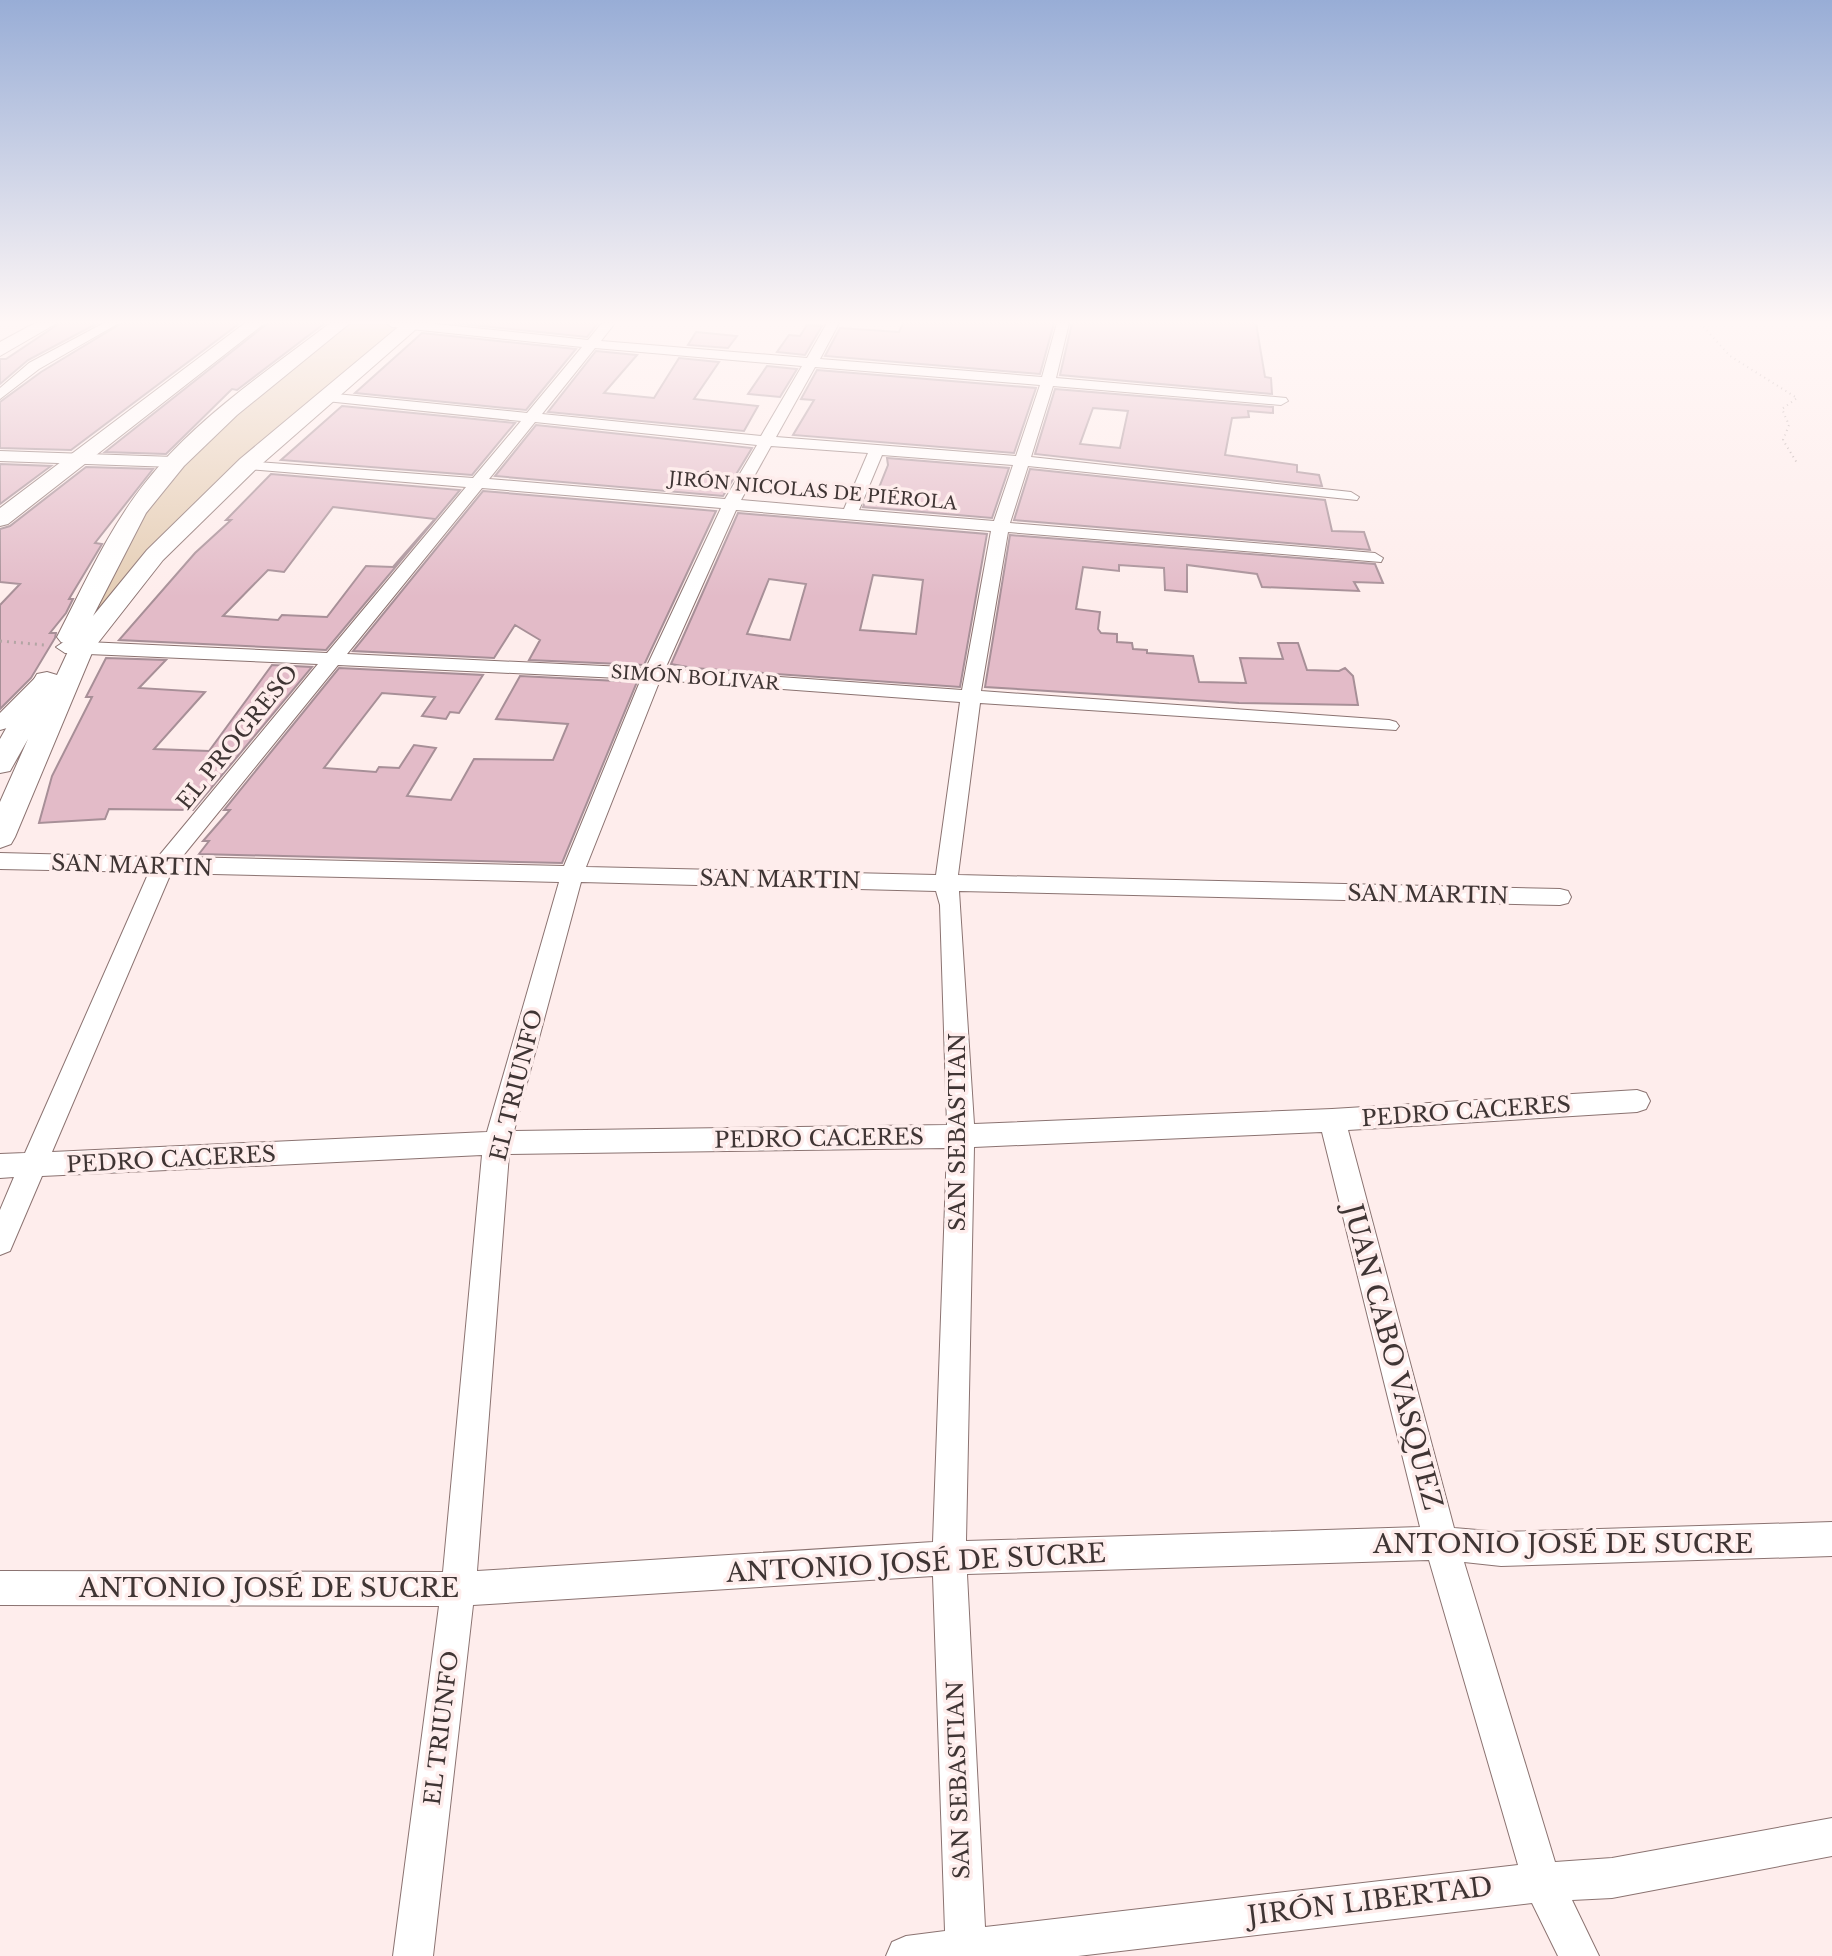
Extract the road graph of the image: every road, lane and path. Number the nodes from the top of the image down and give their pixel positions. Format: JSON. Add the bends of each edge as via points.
{"nodes":[{"id":1,"x":135,"y":414,"type":"edge"},
{"id":2,"x":228,"y":414,"type":"edge"},
{"id":3,"x":306,"y":414,"type":"edge"},
{"id":4,"x":493,"y":414,"type":"edge"},
{"id":5,"x":532,"y":414,"type":"edge"},
{"id":6,"x":781,"y":414,"type":"edge"},
{"id":7,"x":1037,"y":414,"type":"edge"},
{"id":8,"x":1784,"y":414,"type":"edge"},
{"id":9,"x":529,"y":418,"type":"junction"},
{"id":10,"x":766,"y":441,"type":"junction"},
{"id":11,"x":877,"y":449,"type":"junction"},
{"id":12,"x":0,"y":456,"type":"edge"},
{"id":13,"x":78,"y":457,"type":"junction"},
{"id":14,"x":1022,"y":461,"type":"junction"},
{"id":15,"x":174,"y":462,"type":"junction"},
{"id":16,"x":1797,"y":463,"type":"dead end"},
{"id":17,"x":248,"y":464,"type":"junction"},
{"id":18,"x":480,"y":484,"type":"junction"},
{"id":19,"x":1351,"y":497,"type":"dead end"},
{"id":20,"x":731,"y":503,"type":"junction"},
{"id":21,"x":849,"y":515,"type":"junction"},
{"id":22,"x":0,"y":519,"type":"edge"},
{"id":23,"x":1000,"y":528,"type":"junction"},
{"id":24,"x":1375,"y":558,"type":"dead end"},
{"id":25,"x":0,"y":641,"type":"edge"},
{"id":26,"x":73,"y":647,"type":"junction"},
{"id":27,"x":332,"y":658,"type":"junction"},
{"id":28,"x":50,"y":673,"type":"junction"},
{"id":29,"x":653,"y":674,"type":"junction"},
{"id":30,"x":971,"y":695,"type":"junction"},
{"id":31,"x":0,"y":724,"type":"edge"},
{"id":32,"x":1389,"y":726,"type":"dead end"},
{"id":33,"x":0,"y":764,"type":"edge"},
{"id":34,"x":0,"y":837,"type":"edge"},
{"id":35,"x":0,"y":861,"type":"edge"},
{"id":36,"x":162,"y":867,"type":"junction"},
{"id":37,"x":572,"y":874,"type":"junction"},
{"id":38,"x":946,"y":883,"type":"junction"},
{"id":39,"x":1560,"y":897,"type":"dead end"},
{"id":40,"x":1637,"y":1101,"type":"dead end"},
{"id":41,"x":1332,"y":1120,"type":"junction"},
{"id":42,"x":961,"y":1136,"type":"junction"},
{"id":43,"x":497,"y":1143,"type":"junction"},
{"id":44,"x":0,"y":1166,"type":"edge"},
{"id":45,"x":34,"y":1166,"type":"junction"},
{"id":46,"x":0,"y":1242,"type":"edge"},
{"id":47,"x":1832,"y":1539,"type":"edge"},
{"id":48,"x":1441,"y":1543,"type":"junction"},
{"id":49,"x":949,"y":1558,"type":"junction"},
{"id":50,"x":0,"y":1588,"type":"edge"},
{"id":51,"x":458,"y":1589,"type":"junction"},
{"id":52,"x":1832,"y":1837,"type":"edge"},
{"id":53,"x":1542,"y":1882,"type":"junction"},
{"id":54,"x":966,"y":1952,"type":"edge"},
{"id":55,"x":413,"y":1956,"type":"edge"},
{"id":56,"x":906,"y":1956,"type":"edge"},
{"id":57,"x":1579,"y":1956,"type":"edge"}],
"edges":[{"from":1,"to":13,"type":"main road"},
{"from":2,"to":15,"type":"main road"},
{"from":3,"to":17,"type":"main road"},
{"from":4,"to":9,"type":"street"},
{"from":5,"to":9,"type":"street","name":"EL PROGRESO"},
{"from":6,"to":10,"type":"street","name":"EL TRIUNFO"},
{"from":7,"to":14,"type":"street","name":"SAN SEBASTIAN"},
{"from":8,"to":16,"type":"path","via":[[1789,425],[1783,440]]},
{"from":9,"to":10,"type":"street"},
{"from":9,"to":18,"type":"street","name":"EL PROGRESO"},
{"from":10,"to":11,"type":"street"},
{"from":10,"to":20,"type":"street","name":"EL TRIUNFO"},
{"from":11,"to":14,"type":"street"},
{"from":11,"to":21,"type":"street"},
{"from":12,"to":13,"type":"street"},
{"from":13,"to":15,"type":"street"},
{"from":13,"to":22,"type":"main road"},
{"from":14,"to":19,"type":"street"},
{"from":14,"to":23,"type":"street","name":"SAN SEBASTIAN"},
{"from":15,"to":26,"type":"main road","via":[[136,511]]},
{"from":17,"to":18,"type":"street","name":"JIRÓN NICOLAS DE PIÉROLA"},
{"from":17,"to":26,"type":"main road","via":[[155,555]]},
{"from":18,"to":20,"type":"street","name":"JIRÓN NICOLAS DE PIÉROLA"},
{"from":18,"to":27,"type":"street","name":"EL PROGRESO"},
{"from":20,"to":21,"type":"street","name":"JIRÓN NICOLAS DE PIÉROLA"},
{"from":20,"to":29,"type":"street","name":"EL TRIUNFO"},
{"from":21,"to":23,"type":"street","name":"JIRÓN NICOLAS DE PIÉROLA"},
{"from":23,"to":24,"type":"street","name":"JIRÓN NICOLAS DE PIÉROLA"},
{"from":23,"to":30,"type":"street","name":"SAN SEBASTIAN"},
{"from":25,"to":26,"type":"path"},
{"from":26,"to":27,"type":"street","name":"SIMÓN BOLIVAR"},
{"from":26,"to":28,"type":"main road"},
{"from":26,"to":34,"type":"main road"},
{"from":27,"to":29,"type":"street","name":"SIMÓN BOLIVAR"},
{"from":27,"to":36,"type":"street","name":"EL PROGRESO"},
{"from":28,"to":31,"type":"street"},
{"from":28,"to":33,"type":"main road"},
{"from":29,"to":30,"type":"street","name":"SIMÓN BOLIVAR"},
{"from":29,"to":37,"type":"street","name":"EL TRIUNFO"},
{"from":30,"to":32,"type":"street","name":"SIMÓN BOLIVAR"},
{"from":30,"to":38,"type":"street","name":"SAN SEBASTIAN"},
{"from":35,"to":36,"type":"street","name":"SAN MARTIN"},
{"from":36,"to":37,"type":"street","name":"SAN MARTIN"},
{"from":36,"to":45,"type":"street","name":"EL PROGRESO"},
{"from":37,"to":38,"type":"street","name":"SAN MARTIN"},
{"from":37,"to":43,"type":"street","name":"EL TRIUNFO"},
{"from":38,"to":39,"type":"street","name":"SAN MARTIN"},
{"from":38,"to":42,"type":"street","name":"SAN SEBASTIAN"},
{"from":40,"to":41,"type":"street","name":"PEDRO CACERES"},
{"from":41,"to":42,"type":"street","name":"PEDRO CACERES"},
{"from":41,"to":48,"type":"street","name":"JUAN CABO VASQUEZ"},
{"from":42,"to":43,"type":"street","name":"PEDRO CACERES"},
{"from":42,"to":49,"type":"street","name":"SAN SEBASTIAN"},
{"from":43,"to":45,"type":"street","name":"PEDRO CACERES"},
{"from":43,"to":51,"type":"street","name":"EL TRIUNFO"},
{"from":44,"to":45,"type":"street","name":"PEDRO CACERES"},
{"from":45,"to":46,"type":"street","name":"EL PROGRESO"},
{"from":47,"to":48,"type":"street","name":"ANTONIO JOSÉ DE SUCRE","via":[[1501,1549]]},
{"from":48,"to":49,"type":"street","name":"ANTONIO JOSÉ DE SUCRE"},
{"from":48,"to":53,"type":"street","name":"JUAN CABO VASQUEZ"},
{"from":49,"to":51,"type":"street","name":"ANTONIO JOSÉ DE SUCRE"},
{"from":49,"to":54,"type":"street","name":"SAN SEBASTIAN"},
{"from":50,"to":51,"type":"street","name":"ANTONIO JOSÉ DE SUCRE"},
{"from":51,"to":55,"type":"street","name":"EL TRIUNFO"},
{"from":52,"to":53,"type":"street","name":"JIRÓN LIBERTAD","via":[[1612,1878]]},
{"from":53,"to":54,"type":"street","name":"JIRÓN LIBERTAD"},
{"from":53,"to":57,"type":"street","name":"JUAN CABO VASQUEZ"},
{"from":54,"to":56,"type":"street","name":"JIRÓN LIBERTAD"}]}
